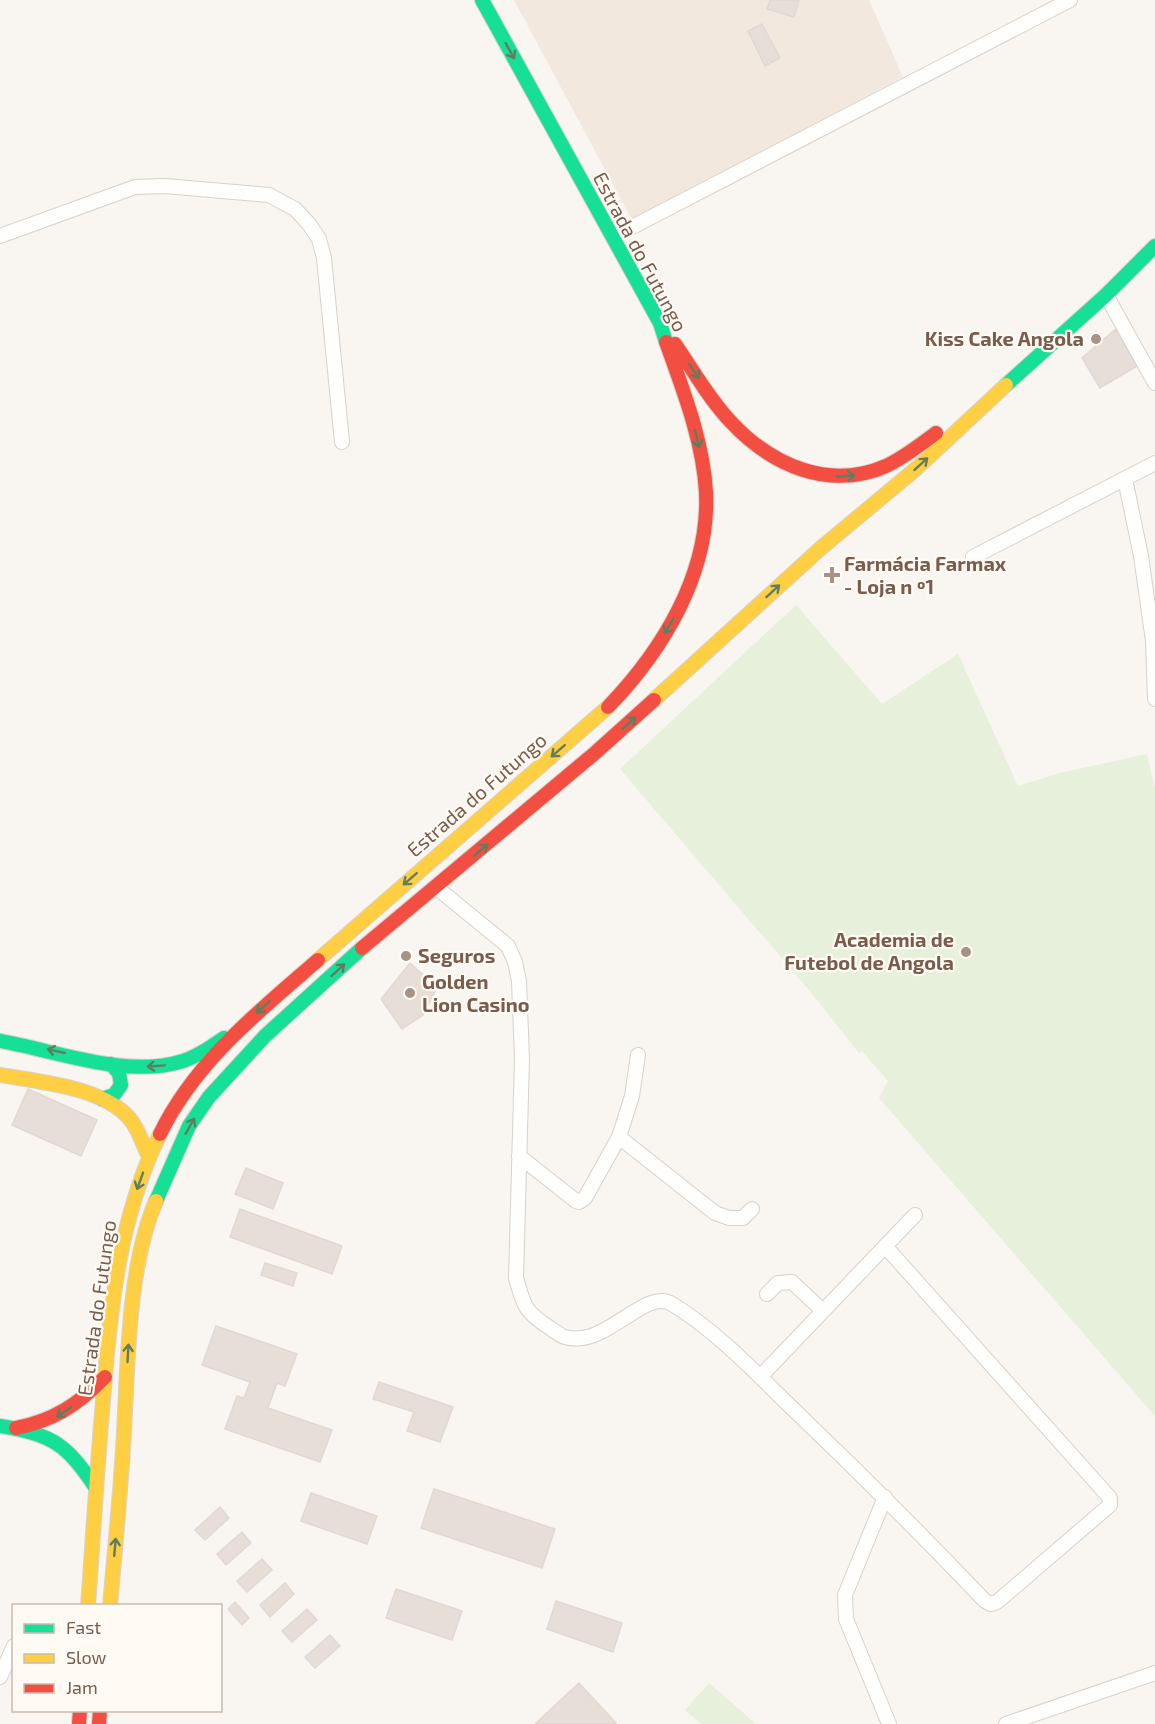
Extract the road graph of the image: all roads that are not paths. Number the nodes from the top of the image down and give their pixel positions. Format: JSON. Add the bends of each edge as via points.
{"nodes":[{"id":1,"x":482,"y":0,"type":"edge"},
{"id":2,"x":1070,"y":0,"type":"edge"},
{"id":3,"x":0,"y":236,"type":"edge"},
{"id":4,"x":613,"y":237,"type":"junction"},
{"id":5,"x":1155,"y":246,"type":"edge"},
{"id":6,"x":1155,"y":257,"type":"edge"},
{"id":7,"x":1106,"y":295,"type":"junction"},
{"id":8,"x":660,"y":323,"type":"junction"},
{"id":9,"x":1026,"y":366,"type":"junction"},
{"id":10,"x":1155,"y":383,"type":"edge"},
{"id":11,"x":342,"y":442,"type":"dead end"},
{"id":12,"x":1155,"y":463,"type":"edge"},
{"id":13,"x":1125,"y":479,"type":"junction"},
{"id":14,"x":973,"y":557,"type":"dead end"},
{"id":15,"x":1155,"y":699,"type":"edge"},
{"id":16,"x":437,"y":888,"type":"junction"},
{"id":17,"x":245,"y":1023,"type":"junction"},
{"id":18,"x":0,"y":1041,"type":"edge"},
{"id":19,"x":638,"y":1054,"type":"dead end"},
{"id":20,"x":111,"y":1064,"type":"junction"},
{"id":21,"x":0,"y":1075,"type":"edge"},
{"id":22,"x":102,"y":1099,"type":"junction"},
{"id":23,"x":619,"y":1137,"type":"junction"},
{"id":24,"x":519,"y":1156,"type":"junction"},
{"id":25,"x":149,"y":1157,"type":"junction"},
{"id":26,"x":752,"y":1209,"type":"dead end"},
{"id":27,"x":915,"y":1215,"type":"dead end"},
{"id":28,"x":885,"y":1246,"type":"junction"},
{"id":29,"x":767,"y":1294,"type":"dead end"},
{"id":30,"x":823,"y":1311,"type":"junction"},
{"id":31,"x":105,"y":1377,"type":"junction"},
{"id":32,"x":760,"y":1377,"type":"junction"},
{"id":33,"x":7,"y":1427,"type":"edge"},
{"id":34,"x":96,"y":1488,"type":"junction"},
{"id":35,"x":885,"y":1497,"type":"junction"},
{"id":36,"x":88,"y":1604,"type":"edge"},
{"id":37,"x":110,"y":1604,"type":"edge"},
{"id":38,"x":12,"y":1650,"type":"edge"},
{"id":39,"x":1155,"y":1673,"type":"edge"},
{"id":40,"x":0,"y":1677,"type":"edge"},
{"id":41,"x":889,"y":1724,"type":"edge"},
{"id":42,"x":1006,"y":1724,"type":"edge"}],
"edges":[{"from":1,"to":4,"type":"main road","name":"Estrada do Futungo","one_way":true},
{"from":2,"to":4,"type":"street"},
{"from":3,"to":11,"type":"street","via":[[135,187],[269,195],[295,208],[319,239],[324,258]]},
{"from":4,"to":8,"type":"main road","name":"Estrada do Futungo"},
{"from":5,"to":7,"type":"main road","name":"Estrada do Futungo"},
{"from":6,"to":7,"type":"main road"},
{"from":7,"to":9,"type":"main road","name":"Estrada do Futungo"},
{"from":7,"to":10,"type":"street"},
{"from":8,"to":9,"type":"main road","one_way":true,"via":[[722,412],[748,439],[789,466],[826,476],[877,470],[897,460]]},
{"from":8,"to":17,"type":"main road","name":"Estrada do Futungo","one_way":true,"via":[[692,417],[706,493],[697,564],[673,621],[633,681],[602,713]]},
{"from":16,"to":9,"type":"main road","name":"Estrada do Futungo","one_way":true,"via":[[595,753],[821,548],[917,468]]},
{"from":12,"to":13,"type":"street"},
{"from":13,"to":14,"type":"street"},
{"from":13,"to":15,"type":"street","via":[[1153,641]]},
{"from":16,"to":24,"type":"street","via":[[508,946],[514,962],[519,981],[522,1059]]},
{"from":37,"to":16,"type":"main road","name":"Estrada do Futungo","one_way":true,"via":[[139,1261],[153,1208],[176,1153],[209,1097],[265,1036],[346,962]]},
{"from":17,"to":20,"type":"main road","one_way":true,"via":[[182,1062],[151,1066]]},
{"from":17,"to":25,"type":"main road","name":"Estrada do Futungo","via":[[188,1086]]},
{"from":20,"to":18,"type":"main road","one_way":true},
{"from":19,"to":23,"type":"street","via":[[632,1096]]},
{"from":20,"to":22,"type":"main road","via":[[119,1073],[121,1085],[114,1095]]},
{"from":21,"to":22,"type":"main road","via":[[52,1084]]},
{"from":22,"to":25,"type":"main road","via":[[116,1105],[129,1118]]},
{"from":23,"to":24,"type":"street","via":[[585,1198],[579,1202]]},
{"from":23,"to":26,"type":"street","via":[[715,1213],[743,1218]]},
{"from":24,"to":32,"type":"street","via":[[516,1278],[524,1306],[533,1317],[564,1337],[581,1339],[597,1335],[647,1304],[658,1300],[670,1302],[718,1338]]},
{"from":25,"to":31,"type":"main road","name":"Estrada do Futungo","one_way":true,"via":[[133,1200],[119,1258]]},
{"from":27,"to":28,"type":"street"},
{"from":28,"to":30,"type":"street"},
{"from":28,"to":35,"type":"street","via":[[1111,1502],[991,1604]]},
{"from":29,"to":30,"type":"street","via":[[778,1283],[792,1282]]},
{"from":30,"to":32,"type":"street"},
{"from":31,"to":33,"type":"main road","one_way":true,"via":[[56,1418],[35,1425]]},
{"from":31,"to":34,"type":"main road","name":"Estrada do Futungo"},
{"from":32,"to":35,"type":"street"},
{"from":33,"to":34,"type":"main road","via":[[59,1444]]},
{"from":34,"to":36,"type":"main road","name":"Estrada do Futungo"},
{"from":35,"to":41,"type":"street","via":[[845,1595],[844,1608]]},
{"from":38,"to":40,"type":"street"},
{"from":39,"to":42,"type":"street"}]}
